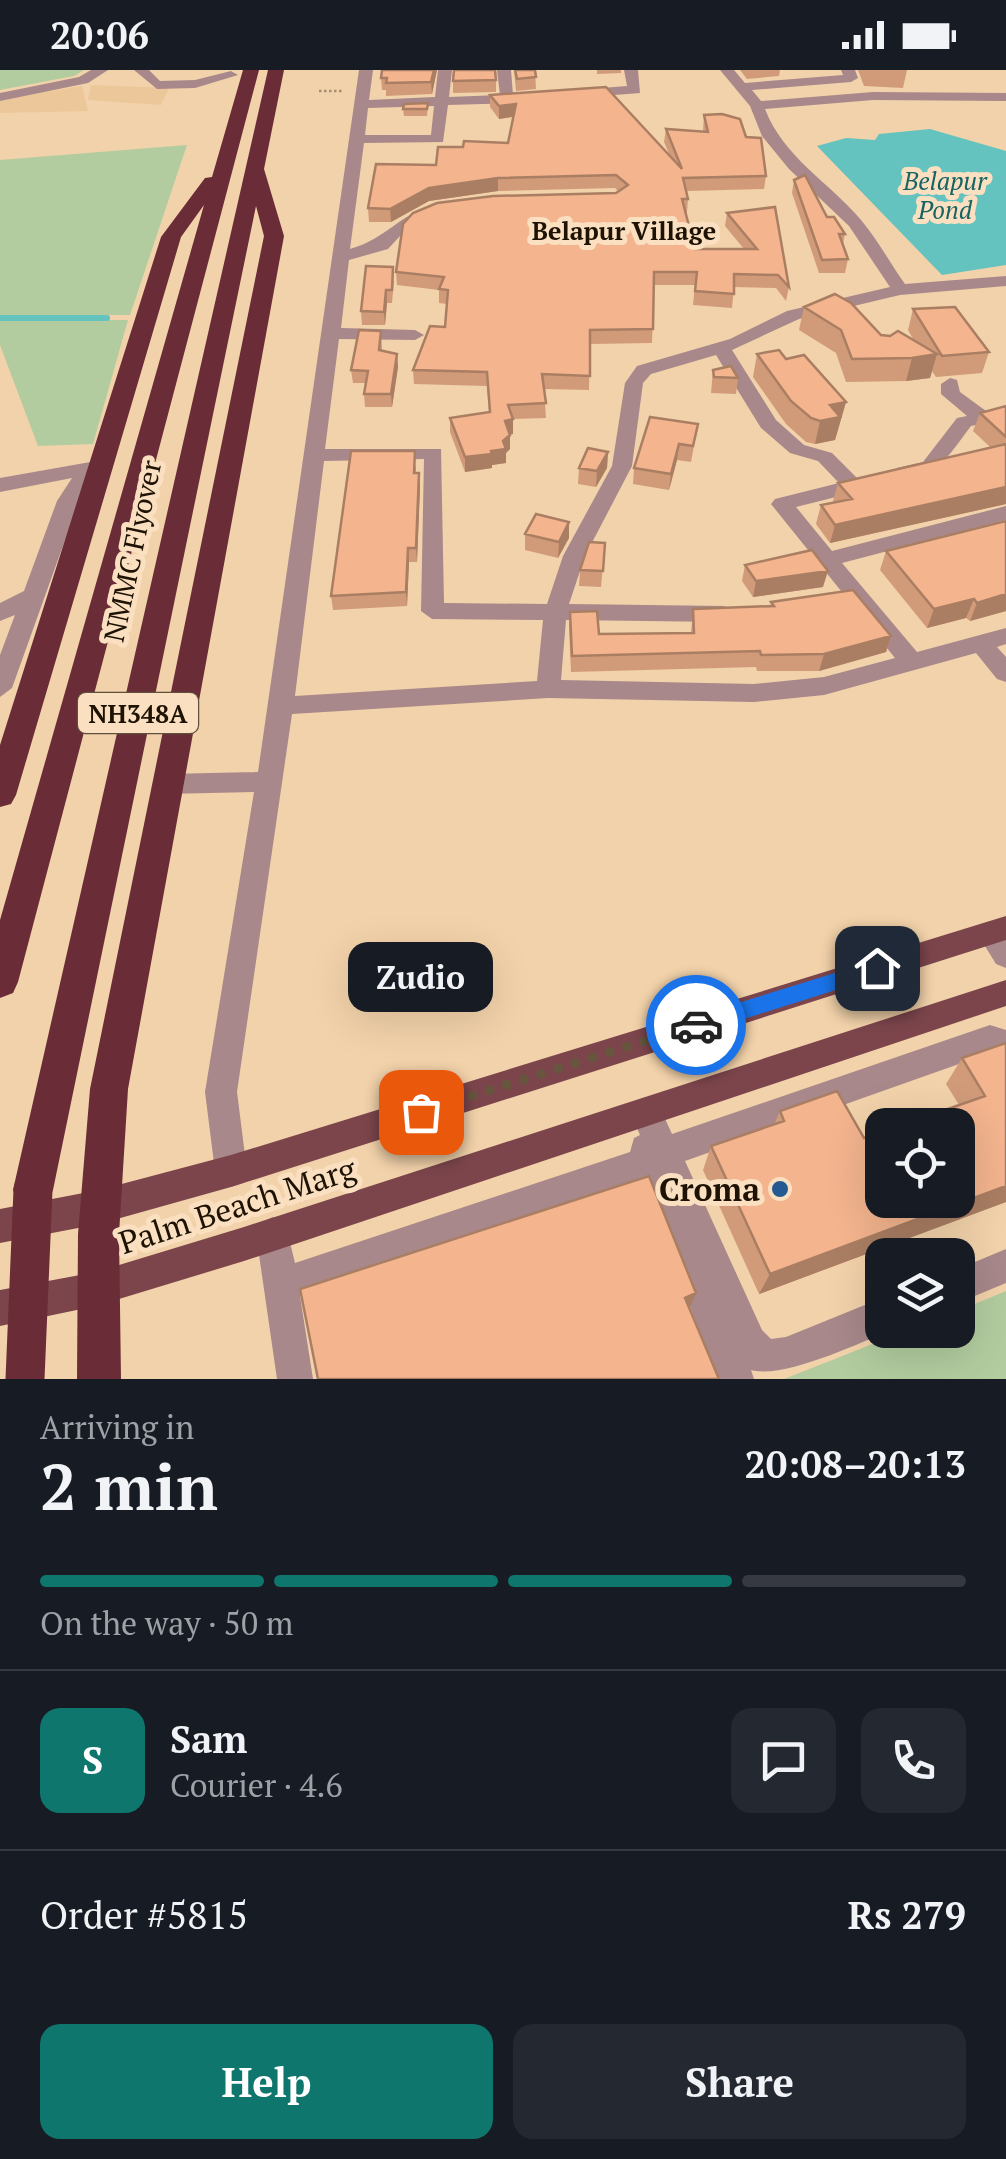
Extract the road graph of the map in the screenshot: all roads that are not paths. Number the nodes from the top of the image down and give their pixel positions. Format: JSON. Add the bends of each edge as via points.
{"nodes":[{"id":1,"x":101,"y":70,"type":"edge"},
{"id":2,"x":115,"y":70,"type":"edge"},
{"id":3,"x":126,"y":70,"type":"edge"},
{"id":4,"x":139,"y":70,"type":"edge"},
{"id":5,"x":252,"y":70,"type":"edge"},
{"id":6,"x":276,"y":70,"type":"edge"},
{"id":7,"x":366,"y":70,"type":"edge"},
{"id":8,"x":445,"y":70,"type":"edge"},
{"id":9,"x":504,"y":70,"type":"edge"},
{"id":10,"x":631,"y":70,"type":"edge"},
{"id":11,"x":727,"y":70,"type":"edge"},
{"id":12,"x":848,"y":70,"type":"edge"},
{"id":13,"x":231,"y":75,"type":"dead end"},
{"id":14,"x":82,"y":80,"type":"junction"},
{"id":15,"x":829,"y":80,"type":"junction"},
{"id":16,"x":742,"y":88,"type":"junction"},
{"id":17,"x":0,"y":97,"type":"edge"},
{"id":18,"x":362,"y":97,"type":"junction"},
{"id":19,"x":1006,"y":97,"type":"edge"},
{"id":20,"x":846,"y":98,"type":"junction"},
{"id":21,"x":506,"y":100,"type":"junction"},
{"id":22,"x":444,"y":102,"type":"junction"},
{"id":23,"x":757,"y":105,"type":"junction"},
{"id":24,"x":357,"y":139,"type":"junction"},
{"id":25,"x":240,"y":163,"type":"junction"},
{"id":26,"x":448,"y":207,"type":"edge"},
{"id":27,"x":341,"y":257,"type":"junction"},
{"id":28,"x":1006,"y":281,"type":"edge"},
{"id":29,"x":900,"y":290,"type":"junction"},
{"id":30,"x":331,"y":333,"type":"junction"},
{"id":31,"x":415,"y":335,"type":"dead end"},
{"id":32,"x":722,"y":348,"type":"junction"},
{"id":33,"x":950,"y":384,"type":"dead end"},
{"id":34,"x":1006,"y":413,"type":"edge"},
{"id":35,"x":982,"y":418,"type":"junction"},
{"id":36,"x":314,"y":454,"type":"junction"},
{"id":37,"x":101,"y":467,"type":"junction"},
{"id":38,"x":0,"y":486,"type":"edge"},
{"id":39,"x":853,"y":486,"type":"junction"},
{"id":40,"x":1006,"y":512,"type":"edge"},
{"id":41,"x":828,"y":559,"type":"junction"},
{"id":42,"x":34,"y":596,"type":"junction"},
{"id":43,"x":740,"y":611,"type":"edge"},
{"id":44,"x":555,"y":612,"type":"junction"},
{"id":45,"x":0,"y":613,"type":"edge"},
{"id":46,"x":994,"y":640,"type":"edge"},
{"id":47,"x":914,"y":663,"type":"junction"},
{"id":48,"x":1006,"y":673,"type":"edge"},
{"id":49,"x":0,"y":688,"type":"edge"},
{"id":50,"x":548,"y":688,"type":"junction"},
{"id":51,"x":281,"y":706,"type":"junction"},
{"id":52,"x":268,"y":782,"type":"junction"},
{"id":53,"x":166,"y":784,"type":"junction"},
{"id":54,"x":0,"y":795,"type":"edge"},
{"id":55,"x":1001,"y":938,"type":"edge"},
{"id":56,"x":0,"y":982,"type":"edge"},
{"id":57,"x":1006,"y":993,"type":"edge"},
{"id":58,"x":1006,"y":1044,"type":"edge"},
{"id":59,"x":639,"y":1114,"type":"junction"},
{"id":60,"x":658,"y":1157,"type":"junction"},
{"id":61,"x":231,"y":1172,"type":"junction"},
{"id":62,"x":98,"y":1207,"type":"junction"},
{"id":63,"x":0,"y":1226,"type":"edge"},
{"id":64,"x":274,"y":1234,"type":"junction"},
{"id":65,"x":1006,"y":1266,"type":"edge"},
{"id":66,"x":975,"y":1279,"type":"edge"},
{"id":67,"x":280,"y":1285,"type":"junction"},
{"id":68,"x":96,"y":1289,"type":"junction"},
{"id":69,"x":0,"y":1308,"type":"edge"},
{"id":70,"x":865,"y":1323,"type":"edge"},
{"id":71,"x":25,"y":1379,"type":"edge"},
{"id":72,"x":99,"y":1379,"type":"edge"},
{"id":73,"x":294,"y":1379,"type":"edge"},
{"id":74,"x":736,"y":1379,"type":"edge"}],
"edges":[{"from":1,"to":14,"type":"street"},
{"from":2,"to":14,"type":"street"},
{"from":3,"to":4,"type":"street"},
{"from":4,"to":13,"type":"street","via":[[157,86]]},
{"from":5,"to":25,"type":"highway","number":"NH348A"},
{"from":6,"to":25,"type":"highway","number":"NH348A"},
{"from":7,"to":18,"type":"street"},
{"from":8,"to":22,"type":"street"},
{"from":9,"to":21,"type":"street"},
{"from":10,"to":21,"type":"street","via":[[635,90]]},
{"from":11,"to":16,"type":"street"},
{"from":12,"to":15,"type":"street","via":[[851,78]]},
{"from":14,"to":17,"type":"street"},
{"from":15,"to":16,"type":"street"},
{"from":15,"to":20,"type":"street"},
{"from":16,"to":23,"type":"street"},
{"from":18,"to":22,"type":"street"},
{"from":18,"to":24,"type":"street"},
{"from":19,"to":20,"type":"street"},
{"from":20,"to":23,"type":"street"},
{"from":21,"to":22,"type":"street"},
{"from":22,"to":24,"type":"street","via":[[438,139]]},
{"from":23,"to":29,"type":"street","via":[[767,132],[855,223]]},
{"from":24,"to":27,"type":"street"},
{"from":25,"to":37,"type":"highway","via":[[171,237]]},
{"from":25,"to":53,"type":"highway","via":[[274,236]]},
{"from":25,"to":56,"type":"highway","name":"NMMC Flyover","number":"NH348A"},
{"from":25,"to":71,"type":"highway","name":"NMMC Flyover","number":"NH348A","bridge":true,"via":[[242,236],[33,1190]]},
{"from":26,"to":27,"type":"street","via":[[406,220],[382,246]]},
{"from":27,"to":30,"type":"street"},
{"from":28,"to":29,"type":"street"},
{"from":29,"to":32,"type":"street","via":[[846,309],[793,315]]},
{"from":30,"to":31,"type":"street"},
{"from":30,"to":36,"type":"street"},
{"from":32,"to":39,"type":"street","via":[[768,424],[797,449],[825,457]]},
{"from":32,"to":44,"type":"street","via":[[644,370],[634,383],[622,466],[574,556]]},
{"from":33,"to":35,"type":"street","via":[[952,394]]},
{"from":34,"to":35,"type":"street"},
{"from":35,"to":39,"type":"street","via":[[964,422],[930,466]]},
{"from":36,"to":44,"type":"street","via":[[434,453],[432,611]]},
{"from":36,"to":51,"type":"street"},
{"from":37,"to":38,"type":"street"},
{"from":37,"to":42,"type":"street","via":[[73,490]]},
{"from":37,"to":54,"type":"highway"},
{"from":39,"to":41,"type":"street","via":[[782,504]]},
{"from":40,"to":41,"type":"street"},
{"from":41,"to":47,"type":"street","via":[[846,594]]},
{"from":42,"to":45,"type":"street"},
{"from":42,"to":49,"type":"street"},
{"from":43,"to":44,"type":"street"},
{"from":44,"to":50,"type":"street"},
{"from":46,"to":47,"type":"street"},
{"from":46,"to":48,"type":"street"},
{"from":47,"to":50,"type":"street","via":[[824,686],[754,693]]},
{"from":50,"to":51,"type":"street"},
{"from":51,"to":52,"type":"street"},
{"from":52,"to":53,"type":"street"},
{"from":52,"to":61,"type":"street","via":[[221,1092]]},
{"from":53,"to":62,"type":"highway","via":[[114,1058]]},
{"from":55,"to":61,"type":"main road","name":"Palm Beach Marg"},
{"from":57,"to":59,"type":"main road","name":"Palm Beach Marg"},
{"from":58,"to":60,"type":"street","via":[[990,1040]]},
{"from":59,"to":60,"type":"street"},
{"from":59,"to":64,"type":"main road","name":"Palm Beach Marg"},
{"from":60,"to":67,"type":"street"},
{"from":60,"to":70,"type":"street","via":[[749,1343],[764,1358]]},
{"from":60,"to":74,"type":"street","via":[[709,1333]]},
{"from":61,"to":62,"type":"main road","name":"Palm Beach Marg"},
{"from":62,"to":63,"type":"main road","name":"Palm Beach Marg"},
{"from":62,"to":68,"type":"highway"},
{"from":64,"to":67,"type":"street"},
{"from":64,"to":68,"type":"main road","name":"Palm Beach Marg"},
{"from":65,"to":66,"type":"street"},
{"from":67,"to":73,"type":"street"},
{"from":68,"to":69,"type":"main road","name":"Palm Beach Marg"},
{"from":68,"to":72,"type":"highway"}]}
